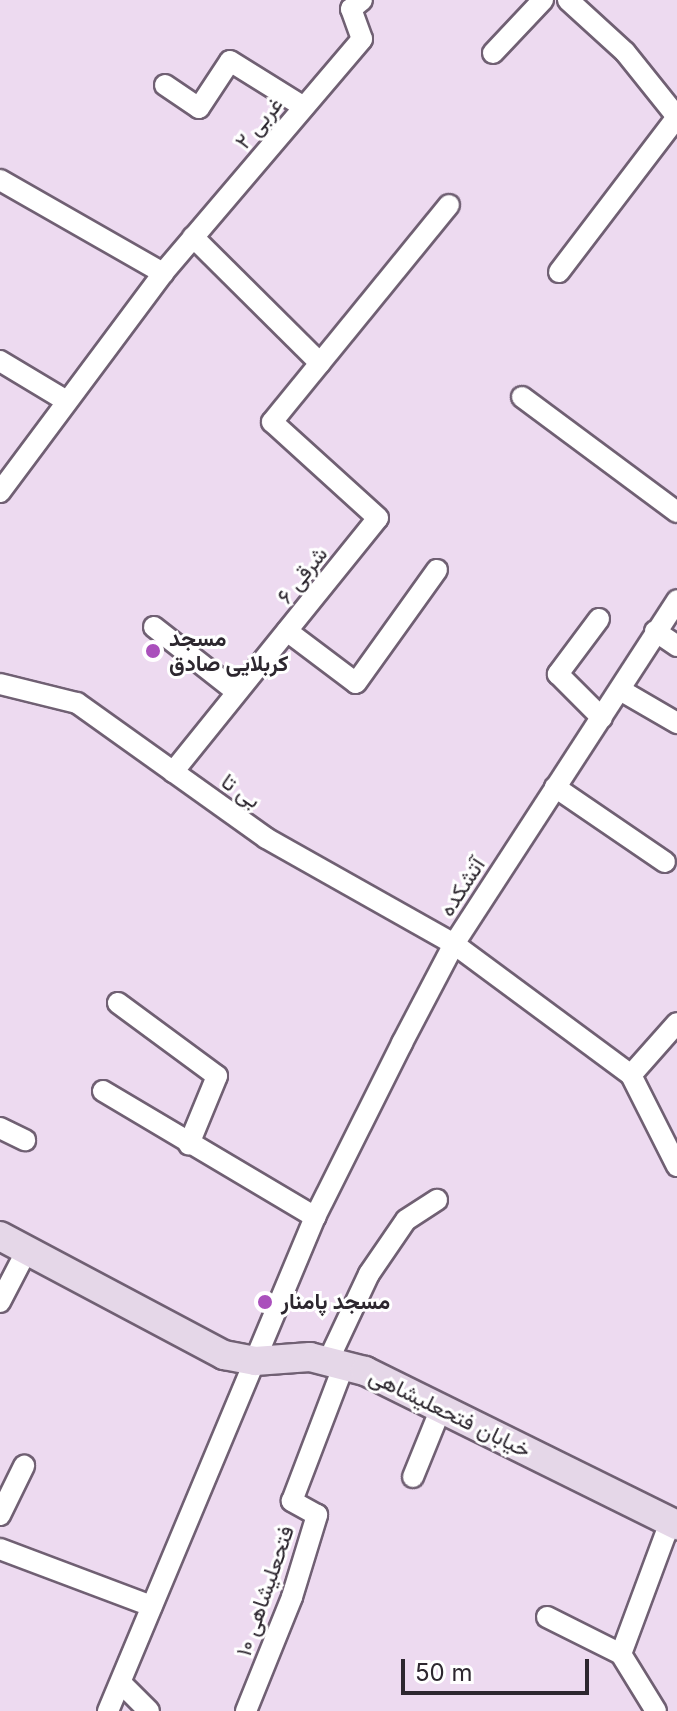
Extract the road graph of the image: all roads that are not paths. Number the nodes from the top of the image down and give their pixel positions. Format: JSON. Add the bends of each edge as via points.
{"nodes":[{"id":1,"x":362,"y":0,"type":"edge"},
{"id":2,"x":543,"y":0,"type":"edge"},
{"id":3,"x":568,"y":0,"type":"edge"},
{"id":4,"x":493,"y":53,"type":"dead end"},
{"id":5,"x":165,"y":85,"type":"dead end"},
{"id":6,"x":304,"y":107,"type":"junction"},
{"id":7,"x":677,"y":117,"type":"edge"},
{"id":8,"x":0,"y":180,"type":"edge"},
{"id":9,"x":449,"y":205,"type":"dead end"},
{"id":10,"x":193,"y":237,"type":"junction"},
{"id":11,"x":559,"y":272,"type":"dead end"},
{"id":12,"x":163,"y":273,"type":"junction"},
{"id":13,"x":0,"y":361,"type":"edge"},
{"id":14,"x":320,"y":363,"type":"junction"},
{"id":15,"x":522,"y":397,"type":"dead end"},
{"id":16,"x":65,"y":400,"type":"junction"},
{"id":17,"x":0,"y":492,"type":"edge"},
{"id":18,"x":677,"y":512,"type":"edge"},
{"id":19,"x":437,"y":570,"type":"dead end"},
{"id":20,"x":677,"y":600,"type":"edge"},
{"id":21,"x":599,"y":619,"type":"dead end"},
{"id":22,"x":154,"y":627,"type":"dead end"},
{"id":23,"x":287,"y":631,"type":"junction"},
{"id":24,"x":655,"y":631,"type":"junction"},
{"id":25,"x":677,"y":646,"type":"edge"},
{"id":26,"x":0,"y":684,"type":"edge"},
{"id":27,"x":622,"y":691,"type":"junction"},
{"id":28,"x":237,"y":692,"type":"junction"},
{"id":29,"x":602,"y":718,"type":"junction"},
{"id":30,"x":677,"y":723,"type":"edge"},
{"id":31,"x":173,"y":772,"type":"junction"},
{"id":32,"x":555,"y":787,"type":"junction"},
{"id":33,"x":665,"y":862,"type":"dead end"},
{"id":34,"x":454,"y":944,"type":"junction"},
{"id":35,"x":118,"y":1003,"type":"dead end"},
{"id":36,"x":677,"y":1023,"type":"edge"},
{"id":37,"x":631,"y":1075,"type":"junction"},
{"id":38,"x":103,"y":1091,"type":"dead end"},
{"id":39,"x":0,"y":1128,"type":"edge"},
{"id":40,"x":25,"y":1140,"type":"dead end"},
{"id":41,"x":189,"y":1144,"type":"junction"},
{"id":42,"x":677,"y":1166,"type":"edge"},
{"id":43,"x":437,"y":1200,"type":"dead end"},
{"id":44,"x":315,"y":1217,"type":"junction"},
{"id":45,"x":0,"y":1236,"type":"edge"},
{"id":46,"x":27,"y":1250,"type":"junction"},
{"id":47,"x":0,"y":1302,"type":"edge"},
{"id":48,"x":255,"y":1361,"type":"junction"},
{"id":49,"x":336,"y":1363,"type":"junction"},
{"id":50,"x":441,"y":1408,"type":"junction"},
{"id":51,"x":24,"y":1466,"type":"dead end"},
{"id":52,"x":413,"y":1477,"type":"dead end"},
{"id":53,"x":0,"y":1515,"type":"edge"},
{"id":54,"x":675,"y":1519,"type":"edge"},
{"id":55,"x":0,"y":1549,"type":"edge"},
{"id":56,"x":152,"y":1606,"type":"junction"},
{"id":57,"x":547,"y":1617,"type":"dead end"},
{"id":58,"x":621,"y":1654,"type":"junction"},
{"id":59,"x":122,"y":1684,"type":"junction"},
{"id":60,"x":108,"y":1711,"type":"edge"},
{"id":61,"x":149,"y":1711,"type":"edge"},
{"id":62,"x":246,"y":1711,"type":"edge"},
{"id":63,"x":656,"y":1711,"type":"edge"}],
"edges":[{"from":1,"to":6,"type":"street","name":"۲ غربی","via":[[351,9],[362,39]]},
{"from":2,"to":4,"type":"street"},
{"from":3,"to":7,"type":"street","via":[[625,52]]},
{"from":5,"to":6,"type":"street","via":[[199,108],[230,61]]},
{"from":6,"to":10,"type":"street","name":"۲ غربی"},
{"from":7,"to":11,"type":"street"},
{"from":8,"to":12,"type":"street"},
{"from":9,"to":14,"type":"street"},
{"from":10,"to":12,"type":"street","name":"۲ غربی"},
{"from":10,"to":14,"type":"street"},
{"from":12,"to":16,"type":"street","name":"۲ غربی"},
{"from":13,"to":16,"type":"street"},
{"from":14,"to":23,"type":"street","name":"۶ شرقی","via":[[272,422],[378,518]]},
{"from":15,"to":18,"type":"street"},
{"from":16,"to":17,"type":"street","name":"۲ غربی"},
{"from":19,"to":23,"type":"street","via":[[356,683]]},
{"from":20,"to":24,"type":"street","name":"آتشکده"},
{"from":21,"to":29,"type":"street","via":[[558,674]]},
{"from":22,"to":28,"type":"street"},
{"from":23,"to":28,"type":"street","name":"۶ شرقی"},
{"from":24,"to":25,"type":"street"},
{"from":24,"to":27,"type":"street","name":"آتشکده"},
{"from":26,"to":31,"type":"street","name":"بی تا","via":[[77,703]]},
{"from":27,"to":29,"type":"street","name":"آتشکده"},
{"from":27,"to":30,"type":"street"},
{"from":28,"to":31,"type":"street","name":"۶ شرقی"},
{"from":29,"to":32,"type":"street","name":"آتشکده"},
{"from":31,"to":34,"type":"street","name":"بی تا","via":[[266,838]]},
{"from":32,"to":33,"type":"street"},
{"from":32,"to":34,"type":"street","name":"آتشکده"},
{"from":34,"to":37,"type":"street","name":"بی تا"},
{"from":34,"to":44,"type":"street","name":"آتشکده"},
{"from":35,"to":41,"type":"street","via":[[217,1076]]},
{"from":36,"to":37,"type":"street"},
{"from":37,"to":42,"type":"street"},
{"from":38,"to":41,"type":"street"},
{"from":39,"to":40,"type":"street"},
{"from":41,"to":44,"type":"street"},
{"from":43,"to":49,"type":"street","via":[[406,1220],[376,1263]]},
{"from":44,"to":48,"type":"street","name":"آتشکده"},
{"from":45,"to":46,"type":"street","name":"خیابان فتحعلیشاهی"},
{"from":46,"to":47,"type":"street"},
{"from":46,"to":48,"type":"street","name":"خیابان فتحعلیشاهی","via":[[224,1355]]},
{"from":48,"to":49,"type":"street","name":"خیابان فتحعلیشاهی","via":[[310,1357]]},
{"from":48,"to":56,"type":"street","name":"آتشکده"},
{"from":49,"to":50,"type":"street","name":"خیابان فتحعلیشاهی"},
{"from":49,"to":62,"type":"street","name":"فتحعلیشاهی ۱۰","via":[[292,1501],[317,1515],[292,1597]]},
{"from":50,"to":52,"type":"street"},
{"from":50,"to":54,"type":"street","name":"خیابان فتحعلیشاهی"},
{"from":51,"to":53,"type":"street"},
{"from":54,"to":58,"type":"street"},
{"from":55,"to":56,"type":"street"},
{"from":56,"to":59,"type":"street","name":"آتشکده"},
{"from":57,"to":58,"type":"street"},
{"from":58,"to":63,"type":"street"},
{"from":59,"to":60,"type":"street","name":"آتشکده"},
{"from":59,"to":61,"type":"street"}]}
